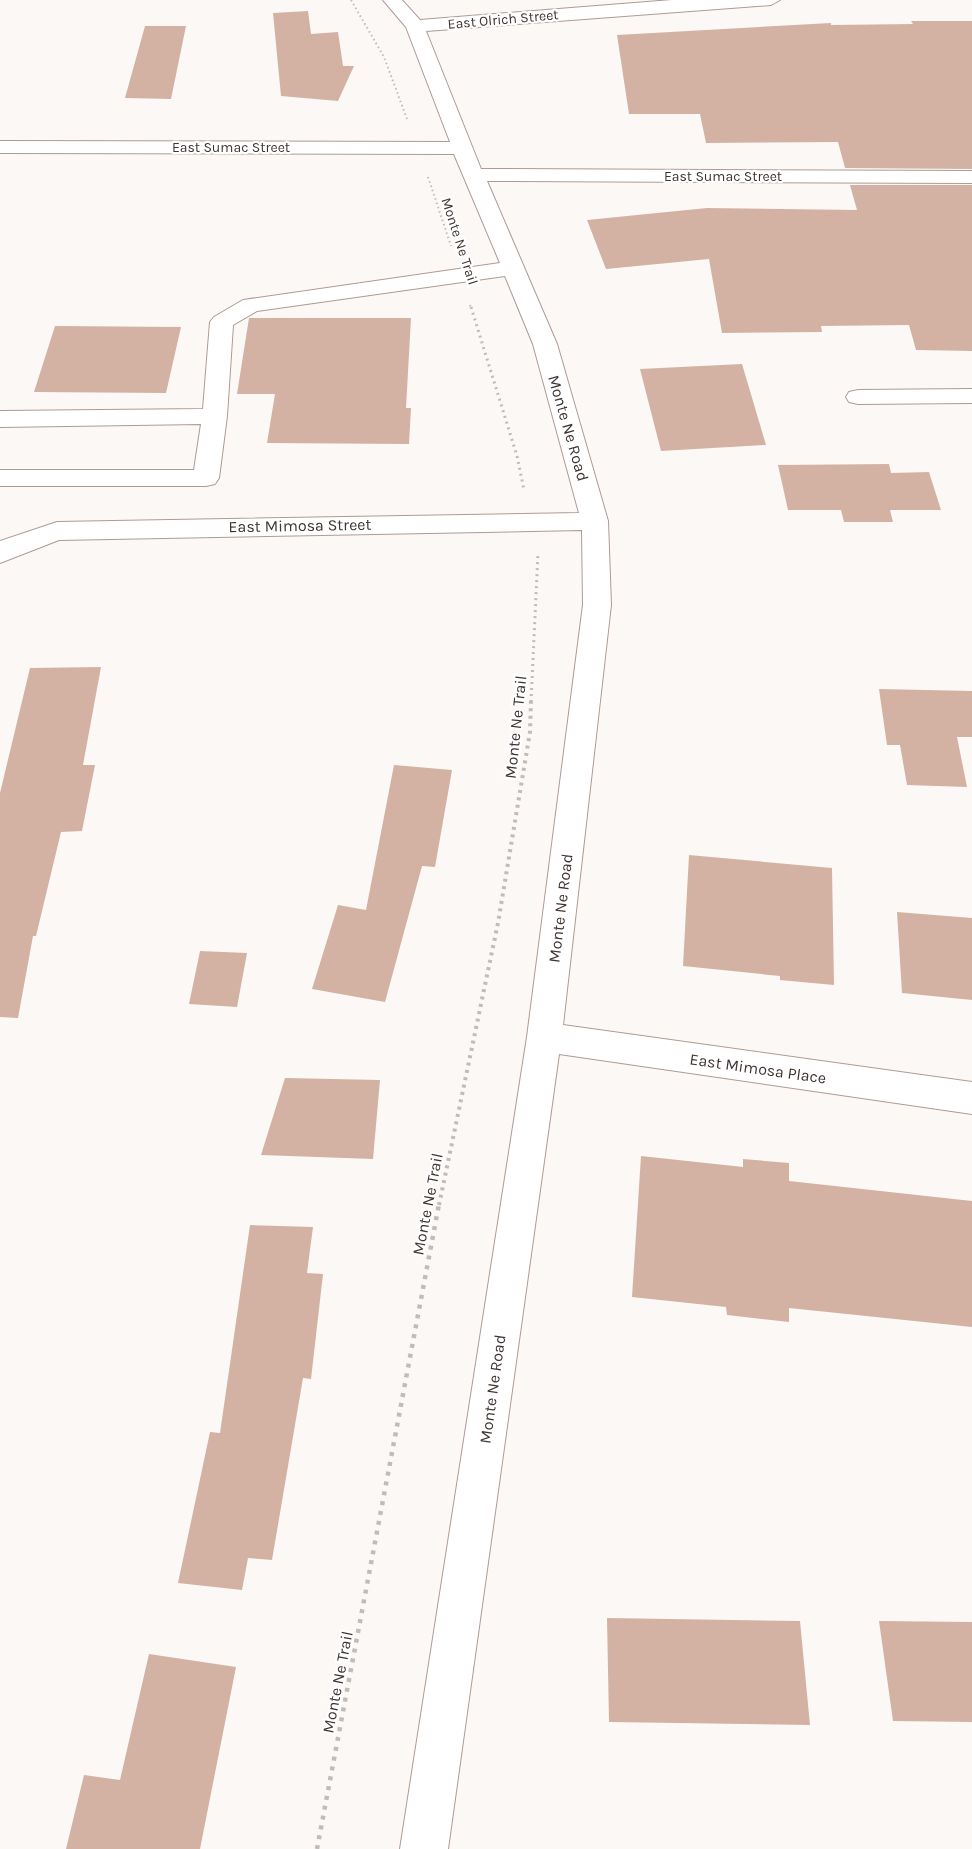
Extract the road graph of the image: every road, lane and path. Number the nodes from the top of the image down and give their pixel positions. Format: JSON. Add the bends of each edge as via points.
{"nodes":[{"id":1,"x":351,"y":0,"type":"edge"},
{"id":2,"x":392,"y":0,"type":"edge"},
{"id":3,"x":771,"y":0,"type":"edge"},
{"id":4,"x":415,"y":26,"type":"junction"},
{"id":5,"x":408,"y":120,"type":"dead end"},
{"id":6,"x":0,"y":147,"type":"edge"},
{"id":7,"x":468,"y":162,"type":"junction"},
{"id":8,"x":428,"y":176,"type":"dead end"},
{"id":9,"x":972,"y":177,"type":"edge"},
{"id":10,"x":513,"y":268,"type":"junction"},
{"id":11,"x":461,"y":276,"type":"junction"},
{"id":12,"x":972,"y":396,"type":"edge"},
{"id":13,"x":858,"y":397,"type":"dead end"},
{"id":14,"x":215,"y":416,"type":"junction"},
{"id":15,"x":0,"y":419,"type":"edge"},
{"id":16,"x":0,"y":478,"type":"edge"},
{"id":17,"x":526,"y":496,"type":"dead end"},
{"id":18,"x":595,"y":521,"type":"junction"},
{"id":19,"x":2,"y":546,"type":"edge"},
{"id":20,"x":540,"y":561,"type":"dead end"},
{"id":21,"x":544,"y":1037,"type":"junction"},
{"id":22,"x":972,"y":1098,"type":"edge"},
{"id":23,"x":317,"y":1849,"type":"edge"},
{"id":24,"x":424,"y":1849,"type":"edge"}],
"edges":[{"from":1,"to":5,"type":"path","via":[[389,65]]},
{"from":2,"to":4,"type":"street","name":"Monte Ne Road"},
{"from":3,"to":4,"type":"street","name":"East Olrich Street"},
{"from":4,"to":7,"type":"street","name":"Monte Ne Road"},
{"from":6,"to":7,"type":"street","name":"East Sumac Street"},
{"from":7,"to":9,"type":"street","name":"East Sumac Street"},
{"from":7,"to":10,"type":"street","name":"Monte Ne Road"},
{"from":8,"to":11,"type":"path","name":"Monte Ne Trail"},
{"from":10,"to":11,"type":"street"},
{"from":10,"to":18,"type":"street","name":"Monte Ne Road","via":[[545,344]]},
{"from":11,"to":14,"type":"street","via":[[251,305],[222,322]]},
{"from":11,"to":17,"type":"path","name":"Monte Ne Trail"},
{"from":12,"to":13,"type":"street"},
{"from":14,"to":15,"type":"street"},
{"from":14,"to":16,"type":"street","via":[[206,478]]},
{"from":18,"to":19,"type":"street","name":"East Mimosa Street","via":[[57,531]]},
{"from":18,"to":21,"type":"street","name":"Monte Ne Road","via":[[596,618]]},
{"from":20,"to":23,"type":"path","name":"Monte Ne Trail","via":[[530,732],[500,911],[450,1148]]},
{"from":21,"to":22,"type":"street","name":"East Mimosa Place"},
{"from":21,"to":24,"type":"street","name":"Monte Ne Road"}]}
